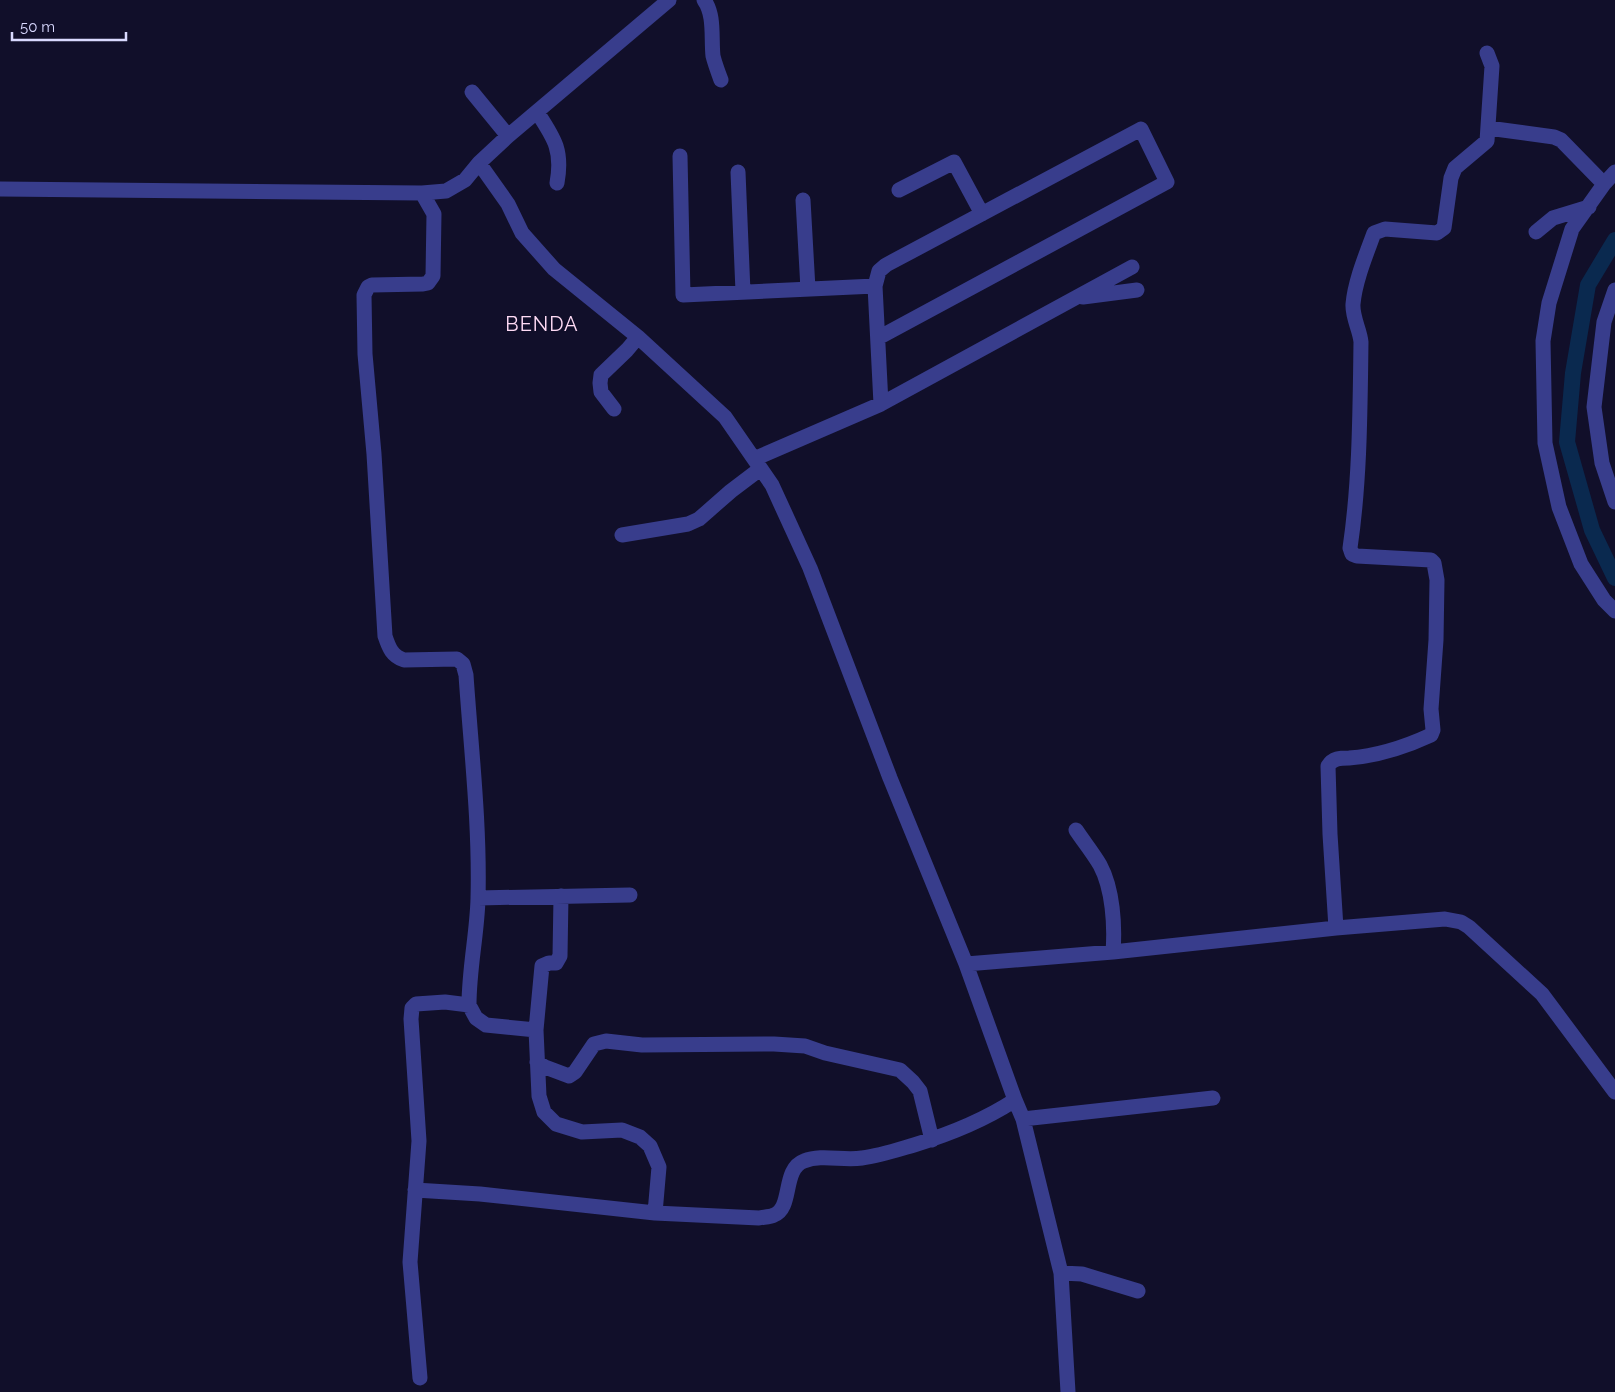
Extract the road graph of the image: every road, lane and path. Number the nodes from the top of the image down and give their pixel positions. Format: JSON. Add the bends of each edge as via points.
{"nodes":[{"id":1,"x":670,"y":0,"type":"edge"},
{"id":2,"x":704,"y":0,"type":"edge"},
{"id":3,"x":1487,"y":53,"type":"dead end"},
{"id":4,"x":721,"y":80,"type":"dead end"},
{"id":5,"x":472,"y":92,"type":"dead end"},
{"id":6,"x":537,"y":112,"type":"junction"},
{"id":7,"x":1488,"y":128,"type":"junction"},
{"id":8,"x":508,"y":136,"type":"junction"},
{"id":9,"x":680,"y":156,"type":"dead end"},
{"id":10,"x":479,"y":163,"type":"junction"},
{"id":11,"x":738,"y":172,"type":"dead end"},
{"id":12,"x":1615,"y":172,"type":"edge"},
{"id":13,"x":557,"y":183,"type":"dead end"},
{"id":14,"x":1604,"y":184,"type":"junction"},
{"id":15,"x":0,"y":189,"type":"edge"},
{"id":16,"x":899,"y":190,"type":"dead end"},
{"id":17,"x":422,"y":193,"type":"junction"},
{"id":18,"x":803,"y":200,"type":"dead end"},
{"id":19,"x":1589,"y":207,"type":"junction"},
{"id":20,"x":982,"y":214,"type":"junction"},
{"id":21,"x":1536,"y":232,"type":"dead end"},
{"id":22,"x":1132,"y":267,"type":"dead end"},
{"id":23,"x":875,"y":286,"type":"junction"},
{"id":24,"x":808,"y":289,"type":"junction"},
{"id":25,"x":1137,"y":290,"type":"dead end"},
{"id":26,"x":1615,"y":290,"type":"edge"},
{"id":27,"x":743,"y":292,"type":"junction"},
{"id":28,"x":1074,"y":298,"type":"junction"},
{"id":29,"x":638,"y":338,"type":"junction"},
{"id":30,"x":878,"y":338,"type":"junction"},
{"id":31,"x":881,"y":404,"type":"junction"},
{"id":32,"x":614,"y":409,"type":"dead end"},
{"id":33,"x":757,"y":464,"type":"junction"},
{"id":34,"x":1615,"y":502,"type":"edge"},
{"id":35,"x":622,"y":535,"type":"dead end"},
{"id":36,"x":1615,"y":611,"type":"edge"},
{"id":37,"x":1076,"y":830,"type":"dead end"},
{"id":38,"x":630,"y":895,"type":"dead end"},
{"id":39,"x":561,"y":896,"type":"junction"},
{"id":40,"x":478,"y":898,"type":"junction"},
{"id":41,"x":1336,"y":928,"type":"junction"},
{"id":42,"x":1113,"y":952,"type":"junction"},
{"id":43,"x":966,"y":964,"type":"junction"},
{"id":44,"x":469,"y":1005,"type":"junction"},
{"id":45,"x":536,"y":1030,"type":"junction"},
{"id":46,"x":538,"y":1062,"type":"junction"},
{"id":47,"x":1615,"y":1092,"type":"edge"},
{"id":48,"x":1213,"y":1098,"type":"dead end"},
{"id":49,"x":1015,"y":1100,"type":"junction"},
{"id":50,"x":1023,"y":1119,"type":"junction"},
{"id":51,"x":932,"y":1140,"type":"junction"},
{"id":52,"x":415,"y":1190,"type":"junction"},
{"id":53,"x":655,"y":1213,"type":"junction"},
{"id":54,"x":1061,"y":1273,"type":"junction"},
{"id":55,"x":1138,"y":1291,"type":"dead end"},
{"id":56,"x":420,"y":1378,"type":"dead end"},
{"id":57,"x":1068,"y":1392,"type":"edge"}],
"edges":[{"from":1,"to":6,"type":"street"},
{"from":2,"to":4,"type":"street","via":[[708,5],[713,55]]},
{"from":3,"to":7,"type":"street","via":[[1492,66]]},
{"from":5,"to":8,"type":"street"},
{"from":6,"to":8,"type":"street"},
{"from":6,"to":13,"type":"street","via":[[556,142]]},
{"from":7,"to":14,"type":"street","via":[[1561,140]]},
{"from":7,"to":41,"type":"street","via":[[1486,141],[1455,168],[1444,228],[1437,233],[1385,229],[1374,233],[1353,306],[1361,342],[1360,430],[1350,548],[1357,556],[1431,560],[1434,563],[1437,580],[1436,640],[1431,735],[1368,757],[1337,758],[1328,766]]},
{"from":8,"to":10,"type":"street"},
{"from":9,"to":27,"type":"street","via":[[683,295]]},
{"from":10,"to":17,"type":"street","via":[[465,180],[446,191]]},
{"from":10,"to":29,"type":"street","via":[[508,204],[522,233],[554,268]]},
{"from":11,"to":27,"type":"street"},
{"from":12,"to":14,"type":"street"},
{"from":14,"to":19,"type":"street"},
{"from":15,"to":17,"type":"street"},
{"from":16,"to":20,"type":"street","via":[[954,162]]},
{"from":17,"to":40,"type":"street","via":[[435,221],[431,280],[423,284],[372,285],[364,295],[385,636],[391,651],[404,660],[457,659],[463,664],[473,767]]},
{"from":18,"to":24,"type":"street"},
{"from":19,"to":21,"type":"street","via":[[1553,218]]},
{"from":19,"to":36,"type":"street","via":[[1572,229],[1550,303],[1543,341],[1545,442],[1552,482],[1567,532],[1581,564]]},
{"from":20,"to":23,"type":"street","via":[[886,265],[879,271]]},
{"from":20,"to":30,"type":"street","via":[[1141,129],[1167,182]]},
{"from":22,"to":28,"type":"street"},
{"from":23,"to":24,"type":"street"},
{"from":23,"to":30,"type":"street"},
{"from":24,"to":27,"type":"street"},
{"from":25,"to":28,"type":"street"},
{"from":26,"to":34,"type":"street","via":[[1604,322],[1594,407],[1602,463]]},
{"from":28,"to":31,"type":"street"},
{"from":29,"to":32,"type":"street","via":[[601,375],[601,392]]},
{"from":29,"to":33,"type":"street","via":[[725,417]]},
{"from":30,"to":31,"type":"street"},
{"from":31,"to":33,"type":"street"},
{"from":33,"to":35,"type":"street","via":[[698,519],[688,524]]},
{"from":33,"to":43,"type":"street","via":[[772,486],[810,568],[890,778]]},
{"from":37,"to":42,"type":"street","via":[[1101,867],[1108,888],[1114,930]]},
{"from":38,"to":39,"type":"street"},
{"from":39,"to":40,"type":"street"},
{"from":39,"to":45,"type":"street","via":[[560,956],[556,964],[542,966]]},
{"from":40,"to":44,"type":"street"},
{"from":41,"to":42,"type":"street"},
{"from":41,"to":47,"type":"street","via":[[1445,919],[1461,922],[1542,994]]},
{"from":42,"to":43,"type":"street"},
{"from":43,"to":49,"type":"street"},
{"from":44,"to":45,"type":"street","via":[[476,1018],[486,1025]]},
{"from":44,"to":52,"type":"street","via":[[445,1002],[416,1004],[412,1008],[419,1141]]},
{"from":45,"to":46,"type":"street"},
{"from":46,"to":51,"type":"street","via":[[569,1076],[594,1044],[606,1041],[642,1045],[806,1046],[900,1070],[920,1091]]},
{"from":46,"to":53,"type":"street","via":[[541,1104],[556,1124],[582,1132],[622,1130],[640,1136],[650,1146],[658,1167]]},
{"from":48,"to":50,"type":"street"},
{"from":49,"to":50,"type":"street"},
{"from":49,"to":51,"type":"street","via":[[973,1125]]},
{"from":50,"to":54,"type":"street"},
{"from":51,"to":53,"type":"street","via":[[861,1158],[803,1161],[790,1178],[783,1209],[776,1215],[759,1218]]},
{"from":52,"to":53,"type":"street"},
{"from":52,"to":56,"type":"street","via":[[410,1262]]},
{"from":54,"to":55,"type":"street","via":[[1082,1274]]},
{"from":54,"to":57,"type":"street"}]}
